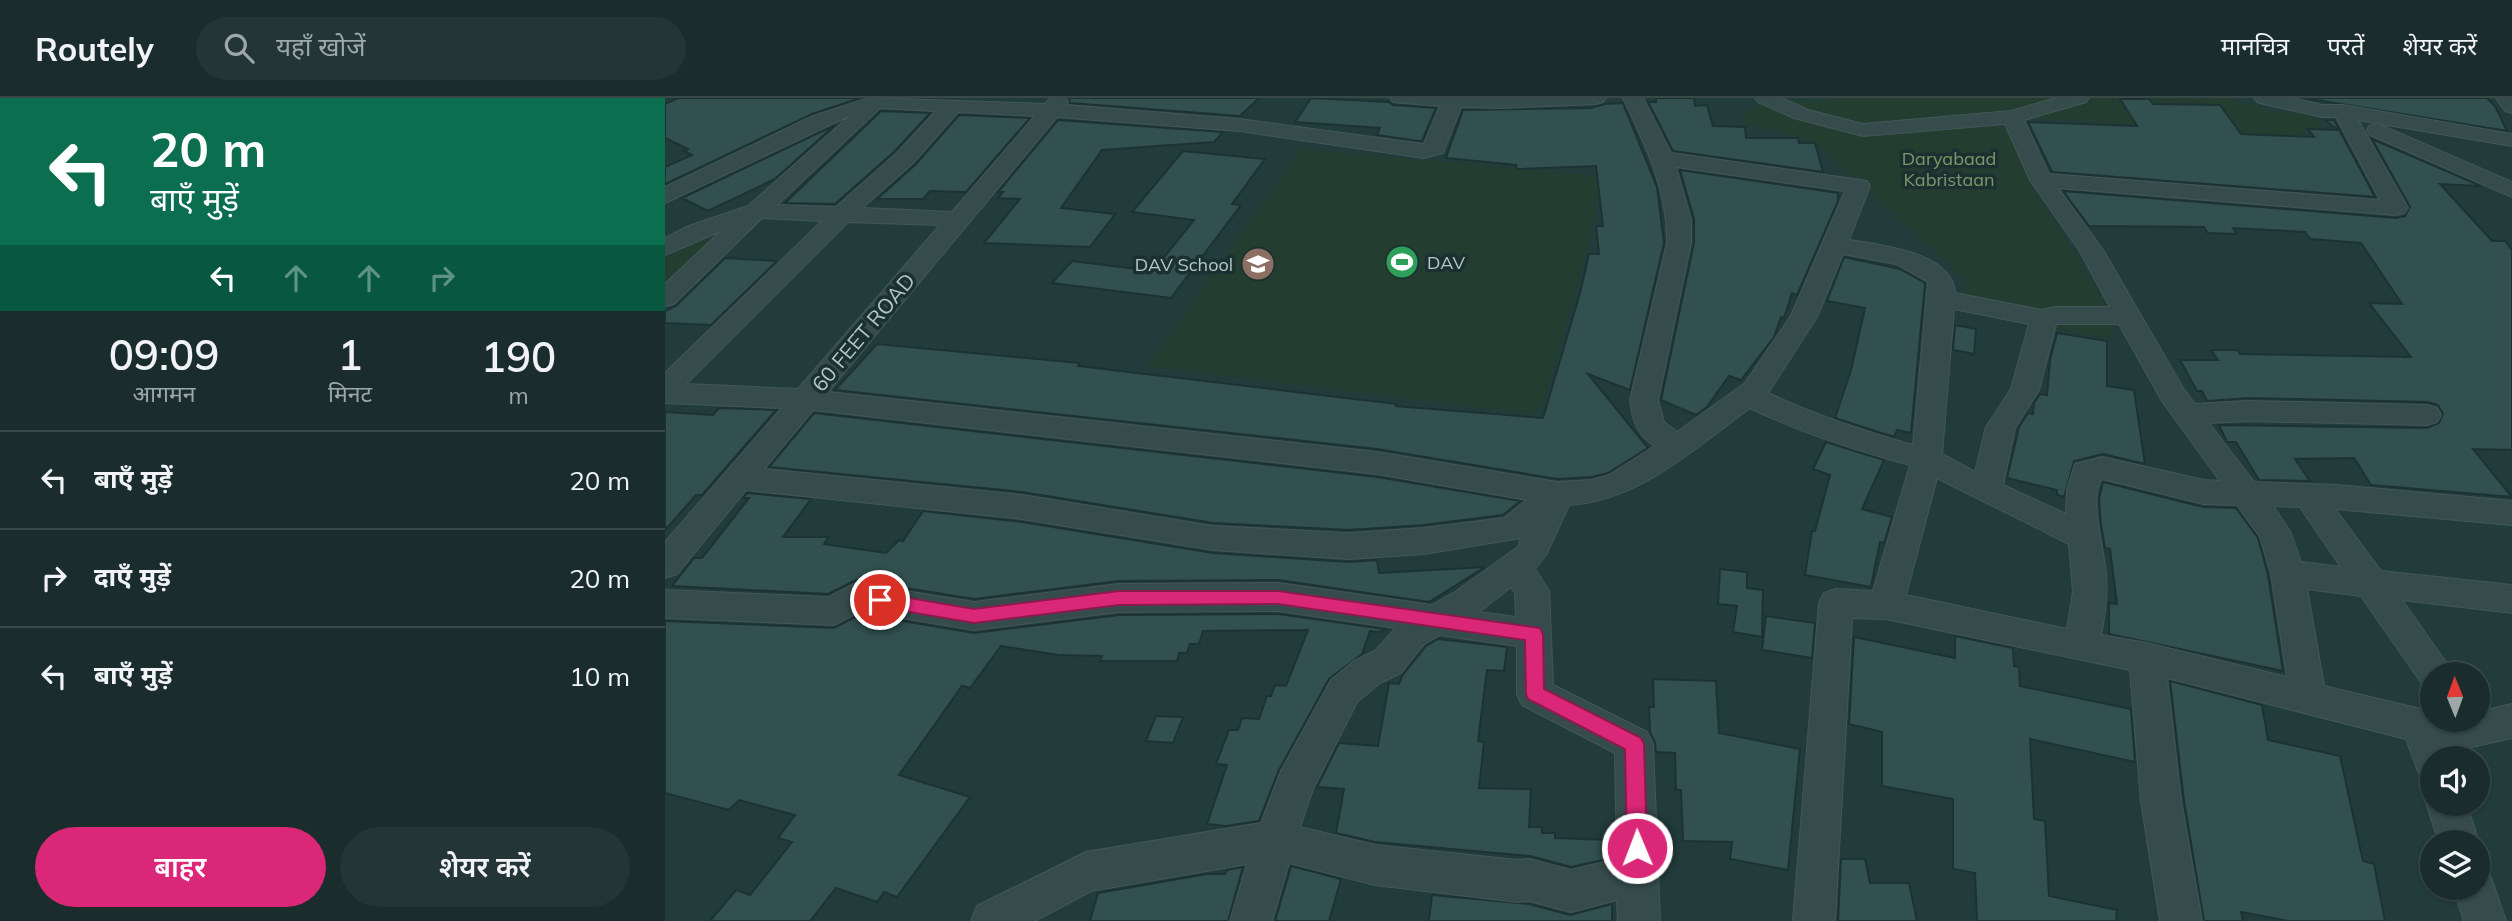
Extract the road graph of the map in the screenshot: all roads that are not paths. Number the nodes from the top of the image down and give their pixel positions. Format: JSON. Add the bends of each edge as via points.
{"nodes":[{"id":1,"x":1400,"y":98,"type":"edge"},
{"id":2,"x":1596,"y":98,"type":"edge"},
{"id":3,"x":1633,"y":98,"type":"edge"},
{"id":4,"x":1765,"y":98,"type":"edge"},
{"id":5,"x":2079,"y":98,"type":"edge"},
{"id":6,"x":2265,"y":98,"type":"edge"},
{"id":7,"x":2377,"y":98,"type":"edge"},
{"id":8,"x":2506,"y":98,"type":"edge"},
{"id":9,"x":881,"y":100,"type":"edge"},
{"id":10,"x":1438,"y":100,"type":"edge"},
{"id":11,"x":1056,"y":105,"type":"edge"},
{"id":12,"x":951,"y":107,"type":"junction"},
{"id":13,"x":2512,"y":107,"type":"edge"},
{"id":14,"x":2343,"y":111,"type":"junction"},
{"id":15,"x":2012,"y":117,"type":"junction"},
{"id":16,"x":2414,"y":124,"type":"junction"},
{"id":17,"x":2512,"y":140,"type":"edge"},
{"id":18,"x":1663,"y":159,"type":"junction"},
{"id":19,"x":2041,"y":180,"type":"junction"},
{"id":20,"x":2512,"y":190,"type":"edge"},
{"id":21,"x":665,"y":196,"type":"edge"},
{"id":22,"x":756,"y":211,"type":"junction"},
{"id":23,"x":842,"y":214,"type":"junction"},
{"id":24,"x":957,"y":219,"type":"junction"},
{"id":25,"x":1836,"y":245,"type":"junction"},
{"id":26,"x":665,"y":248,"type":"edge"},
{"id":27,"x":665,"y":298,"type":"edge"},
{"id":28,"x":1942,"y":298,"type":"junction"},
{"id":29,"x":2128,"y":316,"type":"junction"},
{"id":30,"x":2044,"y":318,"type":"junction"},
{"id":31,"x":665,"y":391,"type":"edge"},
{"id":32,"x":1748,"y":396,"type":"junction"},
{"id":33,"x":807,"y":399,"type":"junction"},
{"id":34,"x":2188,"y":415,"type":"junction"},
{"id":35,"x":2427,"y":415,"type":"dead end"},
{"id":36,"x":1679,"y":445,"type":"junction"},
{"id":37,"x":1927,"y":459,"type":"junction"},
{"id":38,"x":738,"y":478,"type":"junction"},
{"id":39,"x":1986,"y":491,"type":"junction"},
{"id":40,"x":1557,"y":494,"type":"junction"},
{"id":41,"x":2248,"y":495,"type":"junction"},
{"id":42,"x":2310,"y":498,"type":"junction"},
{"id":43,"x":2512,"y":513,"type":"edge"},
{"id":44,"x":680,"y":528,"type":"edge"},
{"id":45,"x":2083,"y":536,"type":"junction"},
{"id":46,"x":665,"y":565,"type":"edge"},
{"id":47,"x":1515,"y":566,"type":"junction"},
{"id":48,"x":2288,"y":574,"type":"junction"},
{"id":49,"x":2372,"y":585,"type":"junction"},
{"id":50,"x":2512,"y":599,"type":"edge"},
{"id":51,"x":665,"y":604,"type":"edge"},
{"id":52,"x":1886,"y":605,"type":"junction"},
{"id":53,"x":1439,"y":619,"type":"junction"},
{"id":54,"x":1534,"y":634,"type":"junction"},
{"id":55,"x":2081,"y":647,"type":"junction"},
{"id":56,"x":2147,"y":658,"type":"junction"},
{"id":57,"x":2427,"y":662,"type":"edge"},
{"id":58,"x":2308,"y":697,"type":"junction"},
{"id":59,"x":2512,"y":721,"type":"edge"},
{"id":60,"x":2490,"y":723,"type":"edge"},
{"id":61,"x":2420,"y":725,"type":"edge"},
{"id":62,"x":1275,"y":841,"type":"junction"},
{"id":63,"x":1638,"y":874,"type":"junction"},
{"id":64,"x":2478,"y":900,"type":"edge"},
{"id":65,"x":992,"y":921,"type":"edge"},
{"id":66,"x":1251,"y":921,"type":"edge"},
{"id":67,"x":1639,"y":921,"type":"edge"},
{"id":68,"x":1814,"y":921,"type":"edge"},
{"id":69,"x":2181,"y":921,"type":"edge"},
{"id":70,"x":2485,"y":921,"type":"edge"}],
"edges":[{"from":1,"to":10,"type":"street"},
{"from":2,"to":10,"type":"street"},
{"from":3,"to":18,"type":"street"},
{"from":4,"to":15,"type":"street","via":[[1801,114],[1863,130]]},
{"from":5,"to":15,"type":"street"},
{"from":6,"to":14,"type":"street"},
{"from":7,"to":16,"type":"street"},
{"from":8,"to":13,"type":"street"},
{"from":9,"to":12,"type":"street"},
{"from":9,"to":21,"type":"street","via":[[820,120]]},
{"from":9,"to":22,"type":"street"},
{"from":10,"to":11,"type":"street","via":[[1435,148],[1424,151]]},
{"from":11,"to":12,"type":"street"},
{"from":11,"to":24,"type":"street","name":"60 FEET ROAD"},
{"from":12,"to":23,"type":"street","via":[[905,158]]},
{"from":14,"to":16,"type":"street"},
{"from":14,"to":19,"type":"street","via":[[2396,208]]},
{"from":14,"to":20,"type":"street"},
{"from":15,"to":19,"type":"street"},
{"from":16,"to":17,"type":"street"},
{"from":18,"to":25,"type":"street","via":[[1859,186]]},
{"from":18,"to":36,"type":"street","via":[[1677,212],[1679,243],[1644,400],[1655,435]]},
{"from":19,"to":29,"type":"street","via":[[2091,250]]},
{"from":22,"to":23,"type":"street"},
{"from":22,"to":26,"type":"street"},
{"from":22,"to":27,"type":"street"},
{"from":23,"to":24,"type":"street"},
{"from":23,"to":31,"type":"street"},
{"from":24,"to":33,"type":"street","name":"60 FEET ROAD"},
{"from":25,"to":28,"type":"street","via":[[1905,258],[1931,270],[1941,280]]},
{"from":25,"to":32,"type":"street","via":[[1804,317]]},
{"from":28,"to":30,"type":"street"},
{"from":28,"to":37,"type":"street"},
{"from":29,"to":30,"type":"street"},
{"from":29,"to":34,"type":"street"},
{"from":30,"to":39,"type":"street","via":[[2025,390],[2001,426]]},
{"from":31,"to":33,"type":"street"},
{"from":32,"to":36,"type":"street"},
{"from":32,"to":37,"type":"street","via":[[1846,437]]},
{"from":33,"to":38,"type":"street","name":"60 FEET ROAD"},
{"from":33,"to":40,"type":"street","via":[[1377,463]]},
{"from":34,"to":35,"type":"street","via":[[2228,410]]},
{"from":34,"to":41,"type":"street"},
{"from":36,"to":40,"type":"street","via":[[1620,482],[1592,492]]},
{"from":37,"to":39,"type":"street"},
{"from":37,"to":52,"type":"street"},
{"from":38,"to":40,"type":"street","via":[[1022,507],[1213,538],[1349,546],[1512,528]]},
{"from":38,"to":44,"type":"street","name":"60 FEET ROAD"},
{"from":39,"to":45,"type":"street"},
{"from":40,"to":47,"type":"street","via":[[1530,555]]},
{"from":41,"to":42,"type":"street"},
{"from":41,"to":45,"type":"street","via":[[2204,492],[2102,468],[2085,472],[2080,491]]},
{"from":41,"to":48,"type":"street","via":[[2275,533]]},
{"from":42,"to":43,"type":"street"},
{"from":42,"to":49,"type":"street"},
{"from":44,"to":46,"type":"street","name":"60 FEET ROAD"},
{"from":45,"to":55,"type":"street","via":[[2090,593]]},
{"from":47,"to":53,"type":"street"},
{"from":47,"to":54,"type":"street","via":[[1532,591]]},
{"from":48,"to":49,"type":"street"},
{"from":48,"to":58,"type":"street"},
{"from":49,"to":50,"type":"street"},
{"from":49,"to":57,"type":"street"},
{"from":51,"to":53,"type":"street","via":[[834,611],[856,597],[974,616],[1119,598],[1278,597]]},
{"from":52,"to":55,"type":"street"},
{"from":52,"to":68,"type":"street","via":[[1836,603]]},
{"from":53,"to":54,"type":"street"},
{"from":53,"to":62,"type":"street","via":[[1412,634],[1388,662],[1343,691],[1295,784]]},
{"from":54,"to":63,"type":"street","via":[[1535,694],[1634,744]]},
{"from":55,"to":56,"type":"street"},
{"from":56,"to":58,"type":"street"},
{"from":56,"to":69,"type":"street","via":[[2161,801]]},
{"from":58,"to":61,"type":"street"},
{"from":59,"to":60,"type":"street"},
{"from":62,"to":63,"type":"street","via":[[1375,865],[1529,880],[1571,891]]},
{"from":62,"to":65,"type":"street","via":[[1086,872]]},
{"from":62,"to":66,"type":"street"},
{"from":63,"to":67,"type":"street"},
{"from":64,"to":70,"type":"street"}]}
